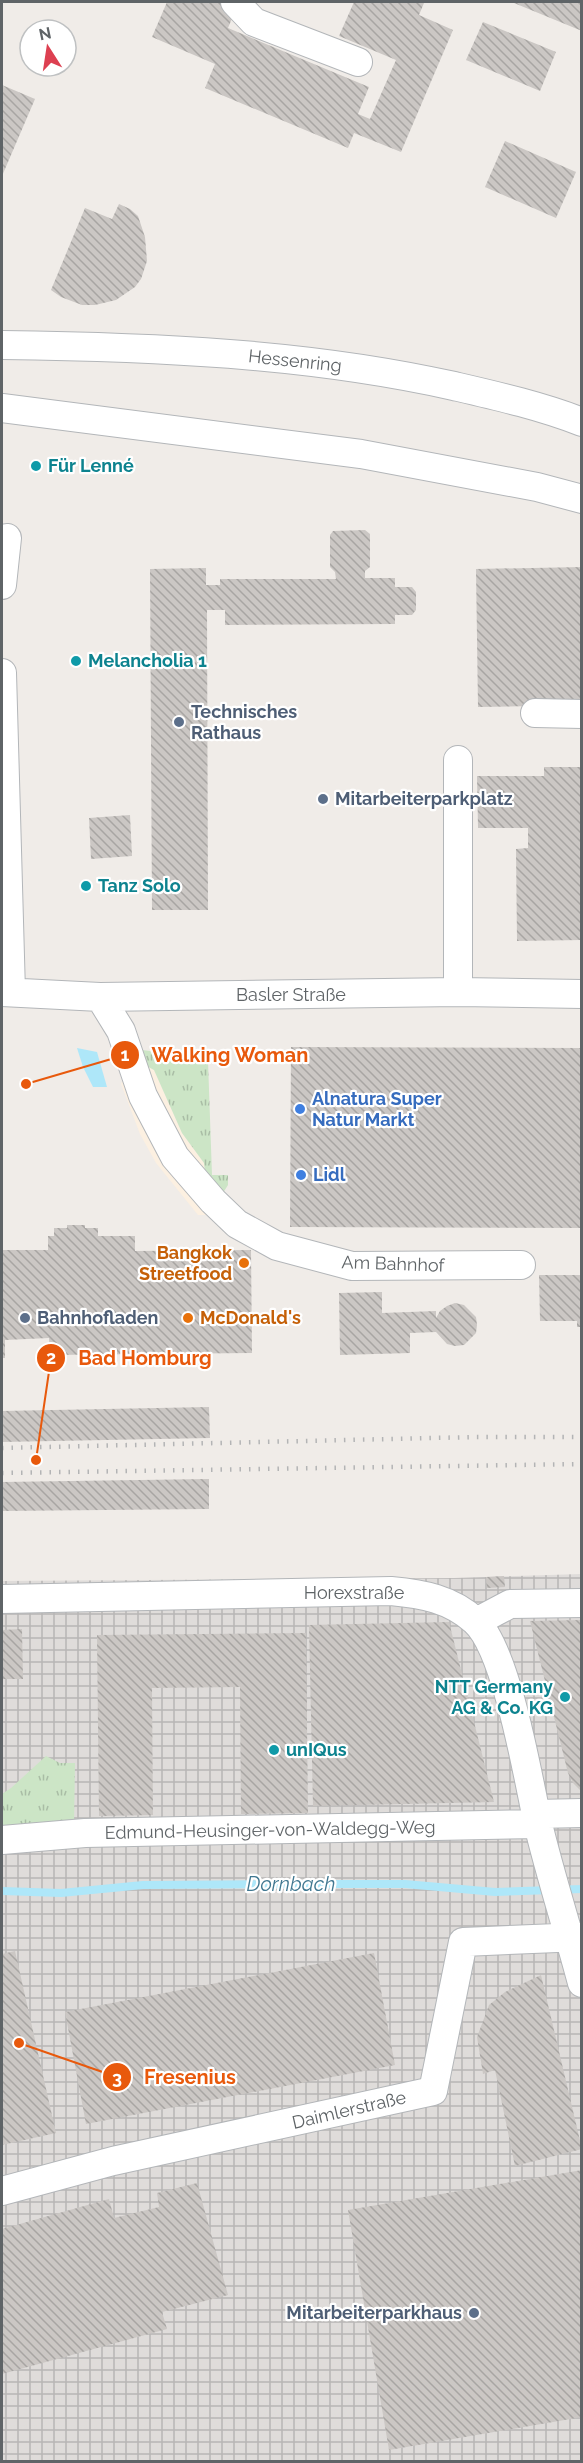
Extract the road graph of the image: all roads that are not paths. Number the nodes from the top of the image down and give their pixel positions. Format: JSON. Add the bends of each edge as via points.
{"nodes":[{"id":1,"x":235,"y":2,"type":"edge"},
{"id":2,"x":358,"y":62,"type":"dead end"},
{"id":3,"x":2,"y":345,"type":"edge"},
{"id":4,"x":2,"y":408,"type":"edge"},
{"id":5,"x":582,"y":422,"type":"edge"},
{"id":6,"x":582,"y":500,"type":"edge"},
{"id":7,"x":7,"y":538,"type":"dead end"},
{"id":8,"x":2,"y":585,"type":"edge"},
{"id":9,"x":2,"y":673,"type":"edge"},
{"id":10,"x":536,"y":713,"type":"dead end"},
{"id":11,"x":582,"y":714,"type":"edge"},
{"id":12,"x":458,"y":760,"type":"dead end"},
{"id":13,"x":6,"y":992,"type":"edge"},
{"id":14,"x":458,"y":992,"type":"junction"},
{"id":15,"x":582,"y":994,"type":"edge"},
{"id":16,"x":100,"y":997,"type":"junction"},
{"id":17,"x":521,"y":1265,"type":"dead end"},
{"id":18,"x":2,"y":1599,"type":"edge"},
{"id":19,"x":582,"y":1603,"type":"edge"},
{"id":20,"x":476,"y":1622,"type":"junction"},
{"id":21,"x":582,"y":1813,"type":"edge"},
{"id":22,"x":537,"y":1819,"type":"junction"},
{"id":23,"x":2,"y":1840,"type":"edge"},
{"id":24,"x":576,"y":1937,"type":"edge"},
{"id":25,"x":582,"y":1983,"type":"edge"},
{"id":26,"x":2,"y":2191,"type":"edge"}],
"edges":[{"from":1,"to":2,"type":"street","via":[[254,22]]},
{"from":3,"to":5,"type":"street","name":"Hessenring","via":[[156,349],[360,368],[478,392]]},
{"from":4,"to":6,"type":"street","via":[[361,454],[537,487]]},
{"from":7,"to":8,"type":"street"},
{"from":9,"to":13,"type":"street"},
{"from":10,"to":11,"type":"street"},
{"from":12,"to":14,"type":"street"},
{"from":13,"to":16,"type":"street","name":"Basler Straße"},
{"from":14,"to":15,"type":"street","name":"Basler Straße"},
{"from":14,"to":16,"type":"street","name":"Basler Straße"},
{"from":16,"to":17,"type":"street","name":"Am Bahnhof","via":[[121,1031],[143,1096],[175,1157],[237,1224],[277,1246],[352,1266]]},
{"from":18,"to":20,"type":"street","name":"Horexstraße","via":[[391,1591],[427,1595],[449,1603]]},
{"from":19,"to":20,"type":"street","via":[[510,1604]]},
{"from":20,"to":22,"type":"street","name":"Horexstraße","via":[[492,1644],[505,1682]]},
{"from":21,"to":22,"type":"street","name":"Edmund-Heusinger-von-Waldegg-Weg"},
{"from":22,"to":23,"type":"street","name":"Edmund-Heusinger-von-Waldegg-Weg","via":[[85,1833]]},
{"from":22,"to":24,"type":"street","name":"Horexstraße","via":[[558,1894]]},
{"from":24,"to":25,"type":"street","name":"Horexstraße"},
{"from":24,"to":26,"type":"street","name":"Daimlerstraße","via":[[463,1942],[433,2091],[113,2161]]}]}
